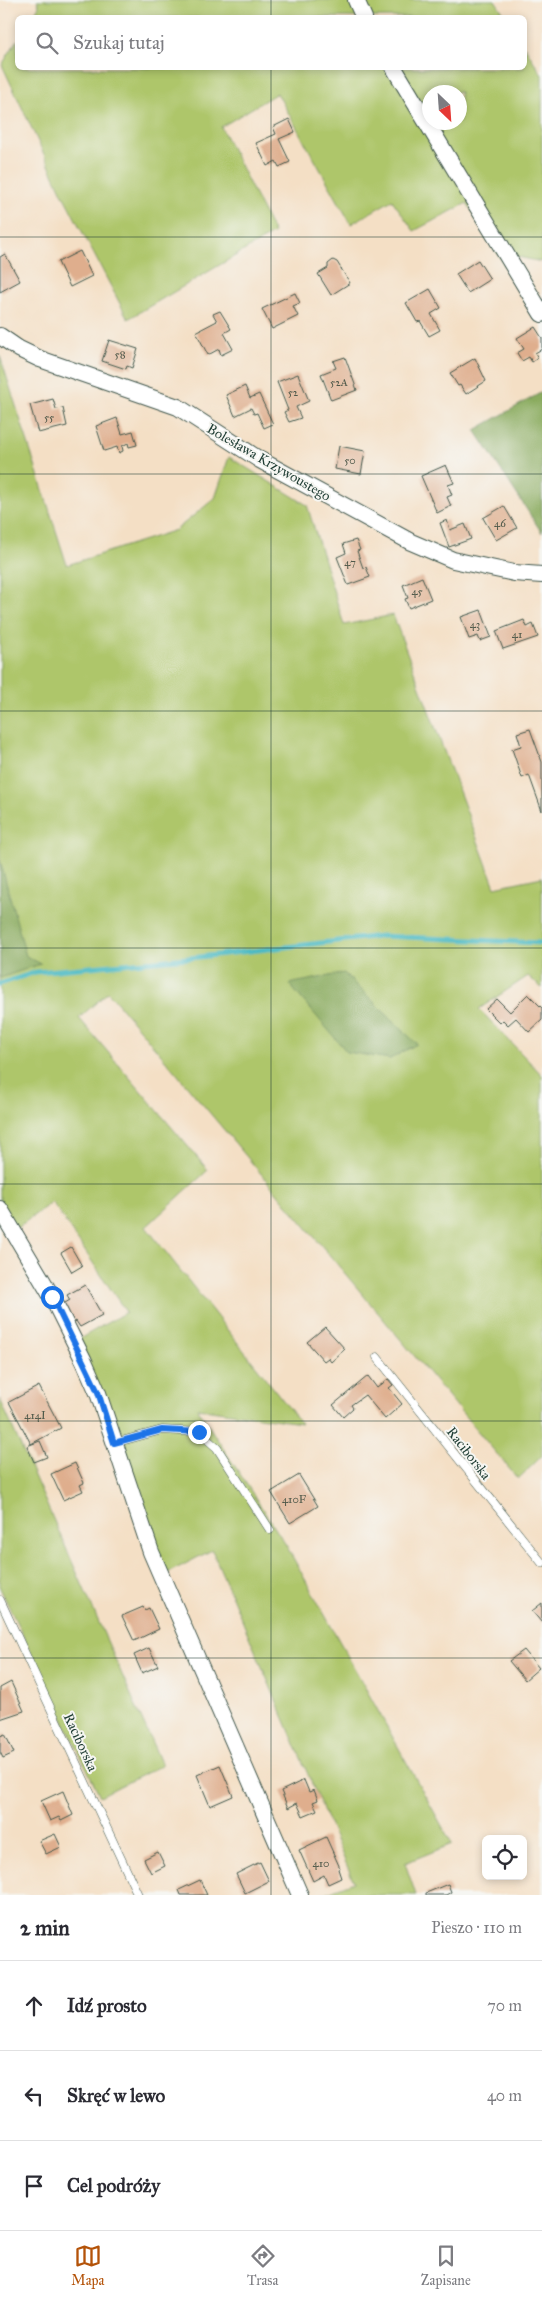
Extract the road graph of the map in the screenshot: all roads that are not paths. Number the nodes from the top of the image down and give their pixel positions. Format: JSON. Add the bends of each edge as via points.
{"nodes":[{"id":1,"x":356,"y":0,"type":"edge"},
{"id":2,"x":363,"y":15,"type":"edge"},
{"id":3,"x":395,"y":70,"type":"edge"},
{"id":4,"x":542,"y":314,"type":"edge"},
{"id":5,"x":0,"y":336,"type":"edge"},
{"id":6,"x":542,"y":575,"type":"edge"},
{"id":7,"x":0,"y":1209,"type":"edge"},
{"id":8,"x":377,"y":1357,"type":"dead end"},
{"id":9,"x":114,"y":1443,"type":"junction"},
{"id":10,"x":270,"y":1530,"type":"dead end"},
{"id":11,"x":542,"y":1563,"type":"edge"},
{"id":12,"x":0,"y":1600,"type":"edge"},
{"id":13,"x":138,"y":1895,"type":"edge"},
{"id":14,"x":300,"y":1895,"type":"edge"}],
"edges":[{"from":1,"to":2,"type":"street"},
{"from":3,"to":4,"type":"street"},
{"from":5,"to":6,"type":"street","name":"Bolesława Krzywoustego","via":[[40,359],[178,407],[260,460],[411,542],[453,560],[514,573]]},
{"from":7,"to":9,"type":"street","via":[[52,1297],[84,1361]]},
{"from":8,"to":11,"type":"lane","name":"Raciborska"},
{"from":9,"to":10,"type":"lane","via":[[162,1430],[199,1432],[217,1448]]},
{"from":9,"to":14,"type":"street","via":[[151,1552]]},
{"from":12,"to":13,"type":"lane","name":"Raciborska"}]}
